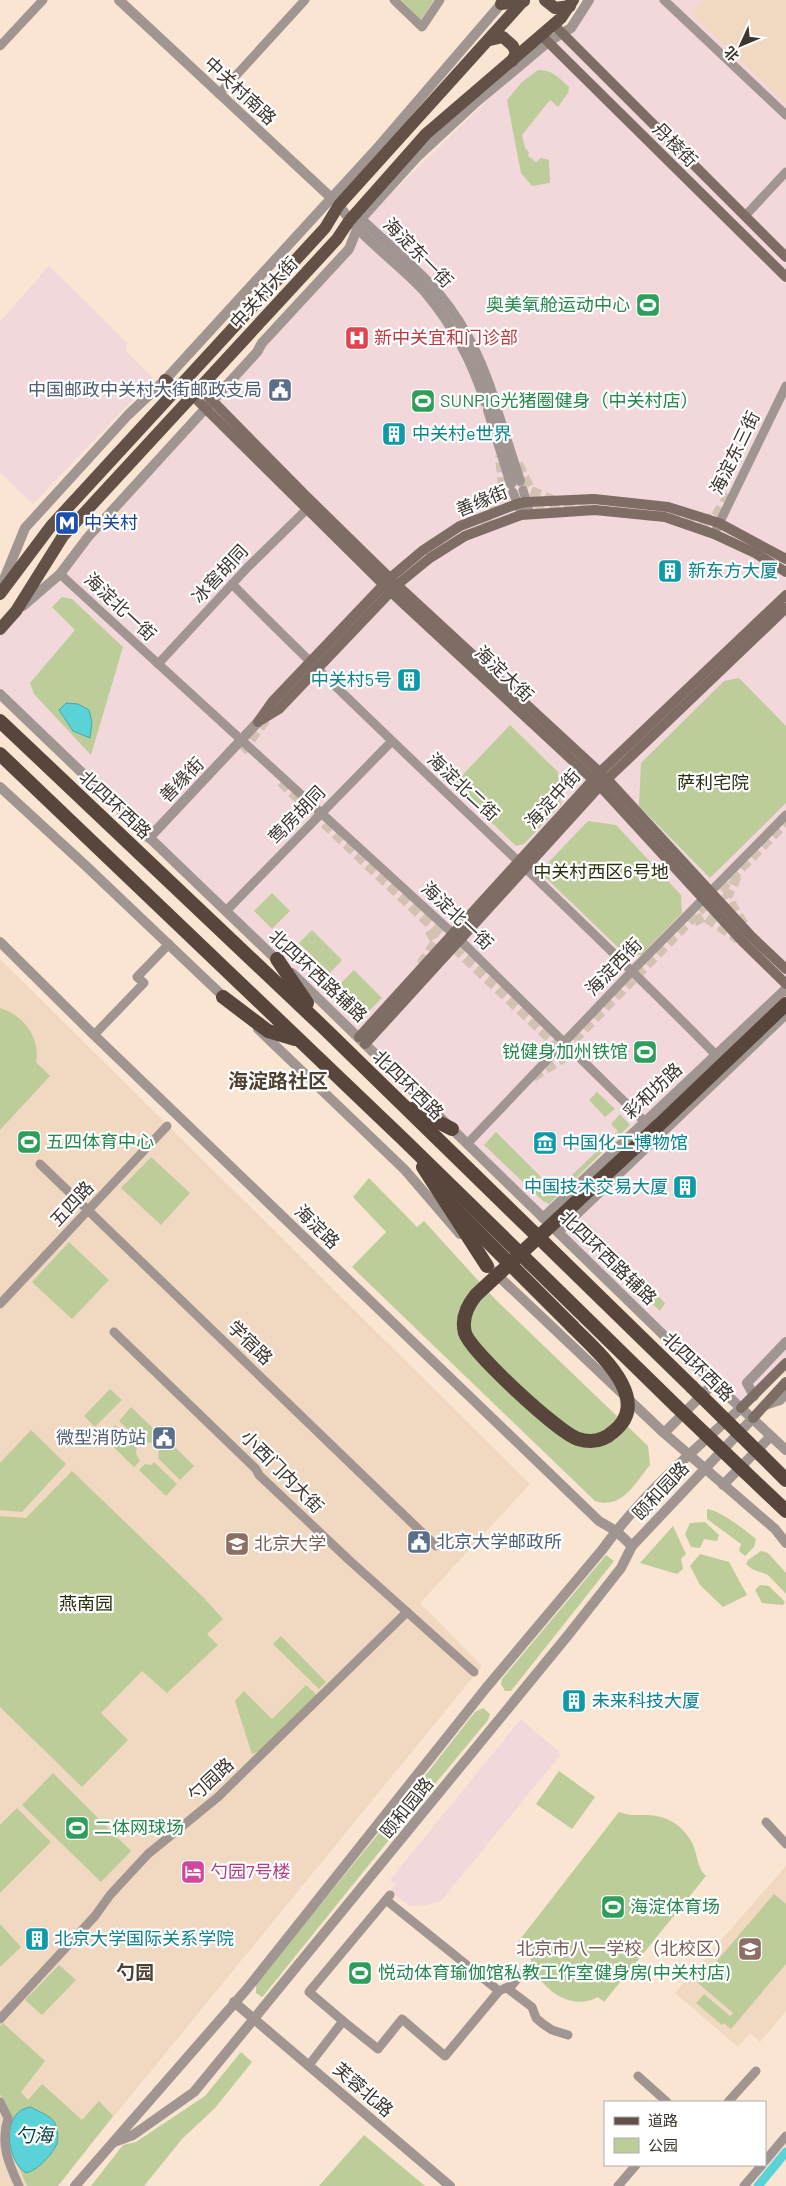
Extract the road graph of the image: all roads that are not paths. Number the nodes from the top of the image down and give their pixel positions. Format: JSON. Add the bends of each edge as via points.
{"nodes":[{"id":1,"x":44,"y":0,"type":"edge"},
{"id":2,"x":118,"y":0,"type":"edge"},
{"id":3,"x":305,"y":0,"type":"edge"},
{"id":4,"x":394,"y":0,"type":"edge"},
{"id":5,"x":440,"y":0,"type":"edge"},
{"id":6,"x":524,"y":0,"type":"edge"},
{"id":7,"x":545,"y":0,"type":"edge"},
{"id":8,"x":589,"y":0,"type":"edge"},
{"id":9,"x":664,"y":0,"type":"edge"},
{"id":10,"x":572,"y":3,"type":"edge"},
{"id":11,"x":501,"y":4,"type":"joint"},
{"id":12,"x":557,"y":29,"type":"junction"},
{"id":13,"x":545,"y":39,"type":"junction"},
{"id":14,"x":490,"y":40,"type":"junction"},
{"id":15,"x":0,"y":46,"type":"edge"},
{"id":16,"x":512,"y":61,"type":"junction"},
{"id":17,"x":219,"y":94,"type":"junction"},
{"id":18,"x":786,"y":115,"type":"edge"},
{"id":19,"x":786,"y":172,"type":"edge"},
{"id":20,"x":335,"y":202,"type":"junction"},
{"id":21,"x":745,"y":216,"type":"junction"},
{"id":22,"x":356,"y":220,"type":"junction"},
{"id":23,"x":786,"y":257,"type":"edge"},
{"id":24,"x":786,"y":277,"type":"edge"},
{"id":25,"x":165,"y":380,"type":"junction"},
{"id":26,"x":786,"y":386,"type":"edge"},
{"id":27,"x":176,"y":390,"type":"junction"},
{"id":28,"x":196,"y":391,"type":"junction"},
{"id":29,"x":209,"y":404,"type":"junction"},
{"id":30,"x":517,"y":487,"type":"joint"},
{"id":31,"x":305,"y":495,"type":"junction"},
{"id":32,"x":522,"y":503,"type":"junction"},
{"id":33,"x":306,"y":509,"type":"junction"},
{"id":34,"x":526,"y":514,"type":"junction"},
{"id":35,"x":719,"y":523,"type":"junction"},
{"id":36,"x":714,"y":534,"type":"junction"},
{"id":37,"x":786,"y":559,"type":"edge"},
{"id":38,"x":786,"y":572,"type":"edge"},
{"id":39,"x":60,"y":574,"type":"junction"},
{"id":40,"x":232,"y":584,"type":"junction"},
{"id":41,"x":391,"y":585,"type":"junction"},
{"id":42,"x":0,"y":589,"type":"edge"},
{"id":43,"x":0,"y":594,"type":"edge"},
{"id":44,"x":786,"y":596,"type":"edge"},
{"id":45,"x":786,"y":608,"type":"edge"},
{"id":46,"x":16,"y":611,"type":"junction"},
{"id":47,"x":0,"y":629,"type":"edge"},
{"id":48,"x":310,"y":663,"type":"junction"},
{"id":49,"x":158,"y":664,"type":"junction"},
{"id":50,"x":318,"y":670,"type":"junction"},
{"id":51,"x":0,"y":694,"type":"edge"},
{"id":52,"x":0,"y":721,"type":"edge"},
{"id":53,"x":258,"y":722,"type":"junction"},
{"id":54,"x":242,"y":740,"type":"junction"},
{"id":55,"x":391,"y":742,"type":"junction"},
{"id":56,"x":0,"y":754,"type":"edge"},
{"id":57,"x":600,"y":779,"type":"junction"},
{"id":58,"x":0,"y":787,"type":"edge"},
{"id":59,"x":322,"y":813,"type":"junction"},
{"id":60,"x":786,"y":814,"type":"edge"},
{"id":61,"x":149,"y":838,"type":"junction"},
{"id":62,"x":522,"y":864,"type":"junction"},
{"id":63,"x":707,"y":895,"type":"junction"},
{"id":64,"x":226,"y":911,"type":"junction"},
{"id":65,"x":456,"y":937,"type":"junction"},
{"id":66,"x":0,"y":942,"type":"edge"},
{"id":67,"x":169,"y":944,"type":"junction"},
{"id":68,"x":277,"y":959,"type":"junction"},
{"id":69,"x":786,"y":969,"type":"edge"},
{"id":70,"x":633,"y":970,"type":"junction"},
{"id":71,"x":786,"y":984,"type":"edge"},
{"id":72,"x":786,"y":988,"type":"edge"},
{"id":73,"x":223,"y":996,"type":"junction"},
{"id":74,"x":786,"y":1004,"type":"edge"},
{"id":75,"x":786,"y":1014,"type":"edge"},
{"id":76,"x":323,"y":1027,"type":"junction"},
{"id":77,"x":94,"y":1035,"type":"junction"},
{"id":78,"x":298,"y":1040,"type":"junction"},
{"id":79,"x":362,"y":1040,"type":"junction"},
{"id":80,"x":564,"y":1042,"type":"junction"},
{"id":81,"x":716,"y":1055,"type":"junction"},
{"id":82,"x":397,"y":1101,"type":"junction"},
{"id":83,"x":651,"y":1124,"type":"junction"},
{"id":84,"x":167,"y":1126,"type":"dead end"},
{"id":85,"x":452,"y":1129,"type":"junction"},
{"id":86,"x":404,"y":1140,"type":"junction"},
{"id":87,"x":467,"y":1144,"type":"junction"},
{"id":88,"x":40,"y":1164,"type":"dead end"},
{"id":89,"x":445,"y":1199,"type":"junction"},
{"id":90,"x":90,"y":1210,"type":"junction"},
{"id":91,"x":547,"y":1214,"type":"junction"},
{"id":92,"x":562,"y":1229,"type":"junction"},
{"id":93,"x":488,"y":1266,"type":"junction"},
{"id":94,"x":0,"y":1304,"type":"edge"},
{"id":95,"x":114,"y":1332,"type":"dead end"},
{"id":96,"x":786,"y":1342,"type":"edge"},
{"id":97,"x":786,"y":1362,"type":"edge"},
{"id":98,"x":786,"y":1382,"type":"edge"},
{"id":99,"x":714,"y":1383,"type":"junction"},
{"id":100,"x":786,"y":1393,"type":"edge"},
{"id":101,"x":754,"y":1396,"type":"junction"},
{"id":102,"x":765,"y":1405,"type":"junction"},
{"id":103,"x":741,"y":1408,"type":"junction"},
{"id":104,"x":753,"y":1418,"type":"junction"},
{"id":105,"x":664,"y":1433,"type":"junction"},
{"id":106,"x":771,"y":1436,"type":"junction"},
{"id":107,"x":786,"y":1450,"type":"edge"},
{"id":108,"x":688,"y":1455,"type":"junction"},
{"id":109,"x":704,"y":1469,"type":"junction"},
{"id":110,"x":786,"y":1480,"type":"edge"},
{"id":111,"x":723,"y":1485,"type":"junction"},
{"id":112,"x":786,"y":1511,"type":"edge"},
{"id":113,"x":616,"y":1531,"type":"junction"},
{"id":114,"x":786,"y":1543,"type":"edge"},
{"id":115,"x":436,"y":1546,"type":"dead end"},
{"id":116,"x":632,"y":1546,"type":"junction"},
{"id":117,"x":407,"y":1612,"type":"junction"},
{"id":118,"x":474,"y":1672,"type":"dead end"},
{"id":119,"x":766,"y":1822,"type":"dead end"},
{"id":120,"x":786,"y":1844,"type":"edge"},
{"id":121,"x":522,"y":1973,"type":"dead end"},
{"id":122,"x":503,"y":1989,"type":"junction"},
{"id":123,"x":234,"y":2002,"type":"junction"},
{"id":124,"x":0,"y":2019,"type":"edge"},
{"id":125,"x":254,"y":2019,"type":"junction"},
{"id":126,"x":343,"y":2021,"type":"junction"},
{"id":127,"x":568,"y":2035,"type":"dead end"},
{"id":128,"x":308,"y":2065,"type":"junction"},
{"id":129,"x":756,"y":2070,"type":"dead end"},
{"id":130,"x":638,"y":2076,"type":"dead end"},
{"id":131,"x":666,"y":2101,"type":"edge"},
{"id":132,"x":729,"y":2101,"type":"edge"},
{"id":133,"x":0,"y":2102,"type":"edge"},
{"id":134,"x":786,"y":2136,"type":"edge"},
{"id":135,"x":113,"y":2142,"type":"junction"},
{"id":136,"x":766,"y":2160,"type":"edge"},
{"id":137,"x":635,"y":2166,"type":"edge"},
{"id":138,"x":761,"y":2166,"type":"edge"},
{"id":139,"x":19,"y":2186,"type":"edge"},
{"id":140,"x":75,"y":2186,"type":"edge"},
{"id":141,"x":450,"y":2186,"type":"edge"},
{"id":142,"x":618,"y":2186,"type":"edge"},
{"id":143,"x":744,"y":2186,"type":"edge"}],
"edges":[{"from":1,"to":15,"type":"street"},
{"from":2,"to":17,"type":"street","name":"中关村南路"},
{"from":3,"to":17,"type":"street"},
{"from":4,"to":5,"type":"street","via":[[422,27]]},
{"from":6,"to":11,"type":"main road"},
{"from":6,"to":14,"type":"main road","name":"中关村大街"},
{"from":7,"to":10,"type":"main road","via":[[555,8]]},
{"from":8,"to":12,"type":"street","name":"中关村大街","via":[[571,28]]},
{"from":9,"to":18,"type":"street"},
{"from":10,"to":12,"type":"main road","name":"中关村大街"},
{"from":11,"to":20,"type":"street","name":"中关村大街"},
{"from":12,"to":13,"type":"main road","name":"中关村大街"},
{"from":12,"to":21,"type":"main road","name":"丹棱街"},
{"from":13,"to":16,"type":"main road","name":"中关村大街"},
{"from":13,"to":22,"type":"street","name":"中关村大街","via":[[434,140]]},
{"from":13,"to":24,"type":"main road","name":"丹棱街"},
{"from":14,"to":16,"type":"main road","via":[[503,37],[508,40],[516,53]]},
{"from":14,"to":20,"type":"main road","name":"中关村大街"},
{"from":16,"to":22,"type":"main road","name":"中关村大街","via":[[426,134]]},
{"from":17,"to":20,"type":"street","name":"中关村南路"},
{"from":19,"to":21,"type":"street"},
{"from":20,"to":22,"type":"street","name":"中关村南路"},
{"from":20,"to":25,"type":"street","name":"中关村大街"},
{"from":20,"to":27,"type":"main road","name":"中关村大街","via":[[325,228]]},
{"from":21,"to":23,"type":"main road","name":"丹棱街"},
{"from":22,"to":28,"type":"main road","name":"中关村大街"},
{"from":22,"to":29,"type":"street","via":[[349,249]]},
{"from":22,"to":30,"type":"street","name":"海淀东一街","via":[[431,285],[453,314],[480,360]]},
{"from":25,"to":27,"type":"main road"},
{"from":25,"to":42,"type":"street","name":"中关村大街","via":[[128,415],[24,528]]},
{"from":26,"to":35,"type":"street","name":"海淀东三街"},
{"from":27,"to":43,"type":"main road","name":"中关村大街","via":[[51,526]]},
{"from":28,"to":29,"type":"main road","name":"海淀大街"},
{"from":28,"to":46,"type":"main road","name":"中关村大街","via":[[63,536]]},
{"from":29,"to":31,"type":"main road","name":"海淀大街"},
{"from":29,"to":33,"type":"main road","name":"海淀大街"},
{"from":29,"to":39,"type":"street","via":[[88,537]]},
{"from":30,"to":32,"type":"street","name":"海淀东一街"},
{"from":31,"to":33,"type":"street"},
{"from":31,"to":41,"type":"main road","name":"海淀大街"},
{"from":32,"to":34,"type":"street","name":"海淀东一街"},
{"from":32,"to":35,"type":"main road","name":"善缘街","via":[[594,499],[668,507]]},
{"from":32,"to":41,"type":"main road","name":"善缘街","via":[[460,526],[422,551]]},
{"from":33,"to":40,"type":"street","name":"冰窖胡同"},
{"from":33,"to":41,"type":"main road","name":"海淀大街"},
{"from":34,"to":36,"type":"main road","name":"善缘街","via":[[595,510],[665,517]]},
{"from":34,"to":41,"type":"main road","name":"善缘街","via":[[465,536]]},
{"from":35,"to":36,"type":"street","name":"海淀东三街"},
{"from":35,"to":37,"type":"main road","name":"善缘街"},
{"from":36,"to":38,"type":"main road","name":"善缘街"},
{"from":39,"to":46,"type":"street"},
{"from":39,"to":49,"type":"street","name":"海淀北一街"},
{"from":40,"to":48,"type":"street","name":"海淀北二街"},
{"from":40,"to":49,"type":"street","name":"冰窖胡同"},
{"from":41,"to":48,"type":"main road","name":"善缘街"},
{"from":41,"to":50,"type":"main road","name":"善缘街"},
{"from":41,"to":57,"type":"main road","name":"海淀大街"},
{"from":44,"to":57,"type":"main road","name":"海淀中街"},
{"from":45,"to":57,"type":"main road","name":"海淀中街"},
{"from":46,"to":47,"type":"main road","name":"中关村大街"},
{"from":48,"to":50,"type":"street","name":"海淀北二街"},
{"from":48,"to":53,"type":"main road","name":"善缘街","via":[[272,702]]},
{"from":49,"to":54,"type":"street","name":"海淀北一街"},
{"from":50,"to":53,"type":"main road","name":"善缘街","via":[[279,709]]},
{"from":50,"to":55,"type":"street","name":"海淀北二街"},
{"from":51,"to":61,"type":"street","name":"北四环西路辅路"},
{"from":52,"to":76,"type":"highway","name":"北四环西路"},
{"from":53,"to":54,"type":"street","name":"善缘街"},
{"from":54,"to":59,"type":"street","name":"海淀北一街"},
{"from":54,"to":61,"type":"street","name":"善缘街"},
{"from":55,"to":59,"type":"street","name":"莺房胡同"},
{"from":55,"to":62,"type":"street","name":"海淀北二街"},
{"from":56,"to":78,"type":"highway"},
{"from":57,"to":62,"type":"main road","name":"海淀中街"},
{"from":57,"to":63,"type":"main road","name":"海淀大街"},
{"from":58,"to":67,"type":"street"},
{"from":59,"to":64,"type":"street","name":"莺房胡同"},
{"from":59,"to":65,"type":"street","name":"海淀北一街"},
{"from":60,"to":63,"type":"street","name":"海淀西街"},
{"from":61,"to":64,"type":"street","name":"北四环西路辅路"},
{"from":62,"to":65,"type":"main road","name":"海淀中街"},
{"from":62,"to":70,"type":"street","name":"海淀北二街"},
{"from":63,"to":69,"type":"main road","name":"海淀大街"},
{"from":63,"to":70,"type":"street","name":"海淀西街"},
{"from":63,"to":71,"type":"main road","name":"海淀大街","via":[[744,943]]},
{"from":64,"to":68,"type":"street","name":"北四环西路辅路"},
{"from":65,"to":79,"type":"main road","name":"海淀中街"},
{"from":65,"to":80,"type":"street","name":"海淀北一街"},
{"from":66,"to":77,"type":"street","name":"海淀路"},
{"from":67,"to":73,"type":"street"},
{"from":67,"to":77,"type":"street","via":[[137,977],[144,983]]},
{"from":68,"to":76,"type":"highway"},
{"from":68,"to":79,"type":"street","name":"北四环西路辅路"},
{"from":70,"to":80,"type":"street","name":"海淀西街"},
{"from":70,"to":81,"type":"street","name":"海淀北二街"},
{"from":72,"to":81,"type":"street","name":"彩和坊路"},
{"from":73,"to":78,"type":"highway","via":[[268,1031]]},
{"from":73,"to":93,"type":"street","via":[[405,1170]]},
{"from":74,"to":83,"type":"highway"},
{"from":75,"to":92,"type":"street","name":"彩和坊路"},
{"from":76,"to":82,"type":"highway","name":"北四环西路"},
{"from":77,"to":113,"type":"street","name":"海淀路","via":[[599,1521]]},
{"from":78,"to":86,"type":"highway"},
{"from":79,"to":85,"type":"street","name":"北四环西路辅路"},
{"from":80,"to":83,"type":"street","name":"海淀北一街"},
{"from":80,"to":87,"type":"street","name":"海淀西街"},
{"from":81,"to":83,"type":"street","name":"彩和坊路"},
{"from":82,"to":85,"type":"highway"},
{"from":82,"to":110,"type":"highway","name":"北四环西路","bridge":true},
{"from":83,"to":89,"type":"highway","bridge":true,"via":[[476,1294],[468,1304],[464,1318],[465,1334],[475,1349],[552,1424],[577,1439],[595,1442],[614,1432],[626,1417],[626,1392],[616,1372],[573,1327]]},
{"from":83,"to":91,"type":"street","name":"彩和坊路"},
{"from":84,"to":90,"type":"street","name":"五四路"},
{"from":85,"to":87,"type":"street","name":"北四环西路辅路"},
{"from":86,"to":89,"type":"highway"},
{"from":86,"to":112,"type":"highway","bridge":true},
{"from":87,"to":91,"type":"street","name":"北四环西路辅路"},
{"from":88,"to":90,"type":"street","name":"学宿路"},
{"from":89,"to":93,"type":"highway"},
{"from":90,"to":94,"type":"street","name":"五四路"},
{"from":90,"to":115,"type":"street","name":"学宿路"},
{"from":91,"to":92,"type":"street","name":"北四环西路辅路"},
{"from":92,"to":99,"type":"street","name":"北四环西路辅路"},
{"from":93,"to":105,"type":"street"},
{"from":95,"to":117,"type":"street","name":"小西门内大街","via":[[259,1475]]},
{"from":96,"to":101,"type":"street","via":[[747,1383]]},
{"from":97,"to":101,"type":"main road"},
{"from":98,"to":102,"type":"main road"},
{"from":99,"to":103,"type":"street","name":"北四环西路辅路"},
{"from":99,"to":105,"type":"street"},
{"from":100,"to":102,"type":"street","via":[[780,1400]]},
{"from":101,"to":103,"type":"main road"},
{"from":102,"to":104,"type":"main road"},
{"from":103,"to":104,"type":"street","name":"北四环西路辅路"},
{"from":103,"to":108,"type":"street","name":"颐和园路"},
{"from":104,"to":106,"type":"street"},
{"from":104,"to":109,"type":"street","name":"颐和园路"},
{"from":105,"to":108,"type":"street"},
{"from":106,"to":107,"type":"street"},
{"from":106,"to":111,"type":"street"},
{"from":108,"to":109,"type":"street"},
{"from":108,"to":113,"type":"street","name":"颐和园路","via":[[670,1470]]},
{"from":109,"to":111,"type":"street"},
{"from":109,"to":116,"type":"street","name":"颐和园路"},
{"from":111,"to":114,"type":"street"},
{"from":113,"to":116,"type":"street","name":"海淀路"},
{"from":113,"to":123,"type":"street","name":"颐和园路"},
{"from":116,"to":125,"type":"street","name":"颐和园路","via":[[621,1568],[569,1634]]},
{"from":117,"to":118,"type":"street","name":"小西门内大街"},
{"from":117,"to":124,"type":"street","name":"勺园路","via":[[218,1797],[148,1854]]},
{"from":119,"to":120,"type":"street"},
{"from":121,"to":122,"type":"street","via":[[512,1985]]},
{"from":122,"to":126,"type":"street","via":[[446,2056],[402,2020],[378,2049]]},
{"from":122,"to":126,"type":"street","via":[[388,1897],[309,1992]]},
{"from":122,"to":127,"type":"street","via":[[532,2008],[543,2024]]},
{"from":123,"to":125,"type":"street","name":"芙蓉北路"},
{"from":123,"to":135,"type":"street","name":"颐和园路"},
{"from":125,"to":128,"type":"street","name":"芙蓉北路"},
{"from":125,"to":135,"type":"street","name":"颐和园路","via":[[194,2092],[134,2135]]},
{"from":126,"to":128,"type":"street"},
{"from":128,"to":141,"type":"street","name":"芙蓉北路"},
{"from":129,"to":132,"type":"street"},
{"from":130,"to":131,"type":"street"},
{"from":133,"to":139,"type":"street","via":[[8,2118],[2,2138],[4,2149]]},
{"from":134,"to":136,"type":"street"},
{"from":135,"to":140,"type":"street","name":"颐和园路"},
{"from":137,"to":142,"type":"street"},
{"from":138,"to":143,"type":"street"}]}
